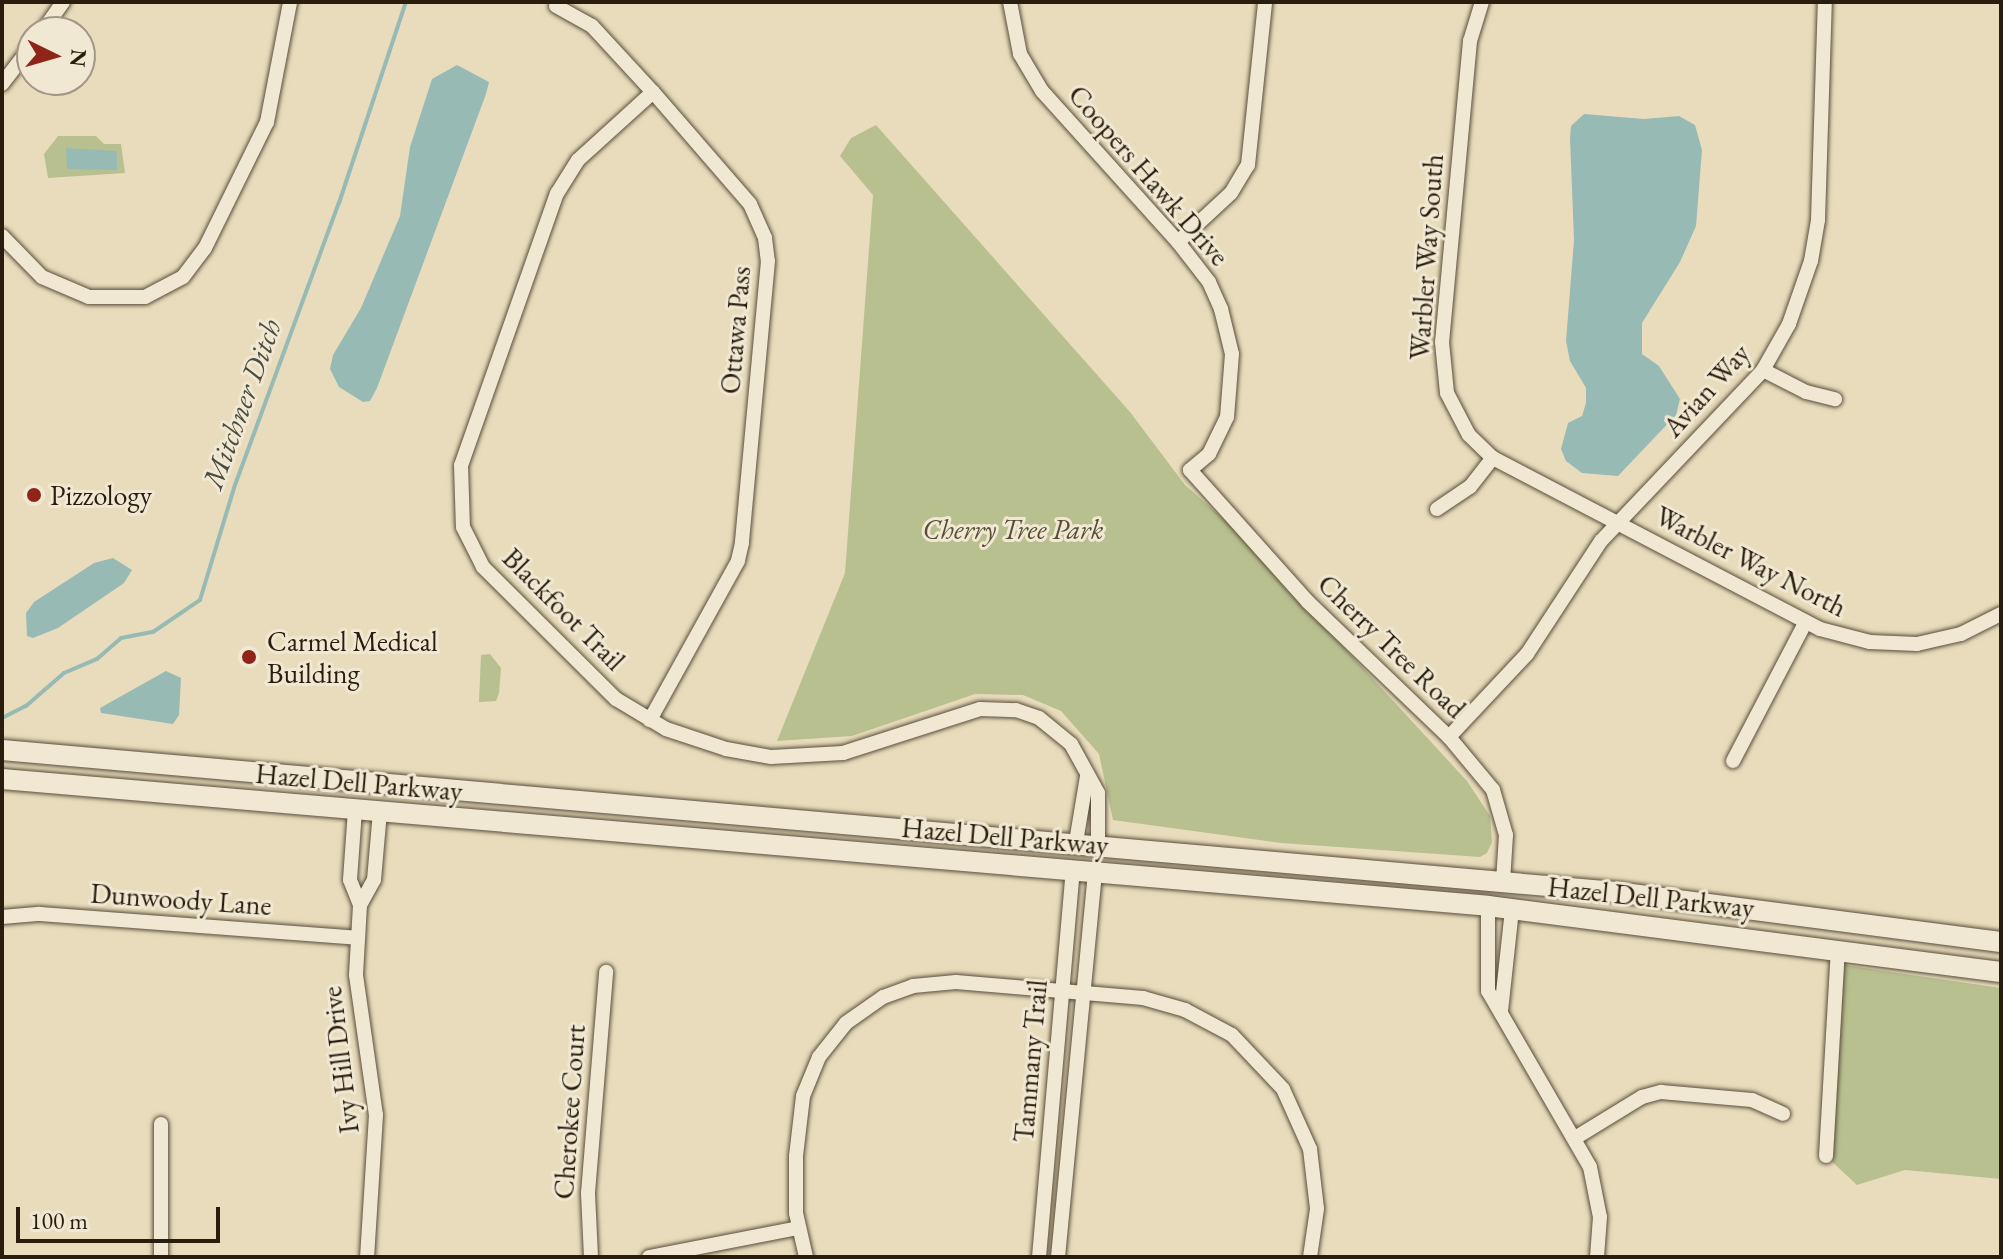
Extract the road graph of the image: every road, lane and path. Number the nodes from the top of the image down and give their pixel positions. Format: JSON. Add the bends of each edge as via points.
{"nodes":[{"id":1,"x":290,"y":2,"type":"edge"},
{"id":2,"x":1010,"y":2,"type":"edge"},
{"id":3,"x":1265,"y":2,"type":"edge"},
{"id":4,"x":1482,"y":2,"type":"edge"},
{"id":5,"x":1825,"y":2,"type":"edge"},
{"id":6,"x":556,"y":6,"type":"dead end"},
{"id":7,"x":16,"y":66,"type":"edge"},
{"id":8,"x":2,"y":84,"type":"edge"},
{"id":9,"x":653,"y":92,"type":"junction"},
{"id":10,"x":3,"y":239,"type":"edge"},
{"id":11,"x":1178,"y":242,"type":"junction"},
{"id":12,"x":1763,"y":370,"type":"junction"},
{"id":13,"x":1835,"y":399,"type":"dead end"},
{"id":14,"x":1493,"y":458,"type":"junction"},
{"id":15,"x":1190,"y":470,"type":"joint"},
{"id":16,"x":1437,"y":509,"type":"dead end"},
{"id":17,"x":1617,"y":523,"type":"junction"},
{"id":18,"x":2001,"y":614,"type":"edge"},
{"id":19,"x":1805,"y":623,"type":"junction"},
{"id":20,"x":650,"y":720,"type":"junction"},
{"id":21,"x":1449,"y":737,"type":"junction"},
{"id":22,"x":2,"y":750,"type":"edge"},
{"id":23,"x":1733,"y":761,"type":"dead end"},
{"id":24,"x":1087,"y":776,"type":"junction"},
{"id":25,"x":2,"y":779,"type":"edge"},
{"id":26,"x":355,"y":810,"type":"junction"},
{"id":27,"x":380,"y":812,"type":"junction"},
{"id":28,"x":1076,"y":842,"type":"junction"},
{"id":29,"x":1098,"y":844,"type":"junction"},
{"id":30,"x":1073,"y":870,"type":"junction"},
{"id":31,"x":1095,"y":872,"type":"junction"},
{"id":32,"x":1503,"y":882,"type":"junction"},
{"id":33,"x":360,"y":905,"type":"junction"},
{"id":34,"x":1488,"y":906,"type":"junction"},
{"id":35,"x":1512,"y":910,"type":"junction"},
{"id":36,"x":2,"y":917,"type":"edge"},
{"id":37,"x":357,"y":938,"type":"junction"},
{"id":38,"x":2001,"y":942,"type":"edge"},
{"id":39,"x":1838,"y":949,"type":"junction"},
{"id":40,"x":606,"y":972,"type":"dead end"},
{"id":41,"x":2001,"y":972,"type":"edge"},
{"id":42,"x":1073,"y":991,"type":"junction"},
{"id":43,"x":1501,"y":1011,"type":"junction"},
{"id":44,"x":1783,"y":1114,"type":"dead end"},
{"id":45,"x":161,"y":1124,"type":"dead end"},
{"id":46,"x":1575,"y":1138,"type":"junction"},
{"id":47,"x":1826,"y":1156,"type":"dead end"},
{"id":48,"x":798,"y":1228,"type":"junction"},
{"id":49,"x":161,"y":1257,"type":"edge"},
{"id":50,"x":367,"y":1257,"type":"edge"},
{"id":51,"x":591,"y":1257,"type":"edge"},
{"id":52,"x":649,"y":1257,"type":"edge"},
{"id":53,"x":806,"y":1257,"type":"edge"},
{"id":54,"x":1039,"y":1257,"type":"edge"},
{"id":55,"x":1058,"y":1257,"type":"edge"},
{"id":56,"x":1310,"y":1257,"type":"edge"},
{"id":57,"x":1597,"y":1257,"type":"edge"}],
"edges":[{"from":1,"to":10,"type":"street","via":[[267,122],[205,248],[183,277],[145,297],[89,297],[42,277]]},
{"from":2,"to":11,"type":"street","name":"Coopers Hawk Drive","via":[[1020,54],[1042,91]]},
{"from":3,"to":11,"type":"street","via":[[1248,165],[1231,193]]},
{"from":4,"to":14,"type":"street","name":"Warbler Way South","via":[[1470,41],[1442,367],[1458,416]]},
{"from":5,"to":12,"type":"street","name":"Avian Way","via":[[1815,241],[1799,300]]},
{"from":6,"to":9,"type":"street","name":"Ottawa Pass","via":[[592,26]]},
{"from":7,"to":8,"type":"street"},
{"from":9,"to":20,"type":"street","name":"Ottawa Pass","via":[[751,206],[768,261],[738,561]]},
{"from":9,"to":20,"type":"street","name":"Blackfoot Trail","via":[[566,175],[468,443],[459,486],[463,527],[483,567],[591,677]]},
{"from":11,"to":15,"type":"street","name":"Coopers Hawk Drive","via":[[1209,282],[1232,354],[1221,437]]},
{"from":12,"to":13,"type":"street","via":[[1806,392]]},
{"from":12,"to":17,"type":"street","name":"Avian Way"},
{"from":14,"to":16,"type":"street","via":[[1470,487]]},
{"from":14,"to":17,"type":"street","name":"Warbler Way South"},
{"from":15,"to":21,"type":"street","name":"Cherry Tree Road","via":[[1308,602]]},
{"from":17,"to":19,"type":"street","name":"Warbler Way North"},
{"from":17,"to":21,"type":"street","name":"Avian Way","via":[[1527,654]]},
{"from":18,"to":19,"type":"street","name":"Warbler Way North","via":[[1961,634],[1893,645]]},
{"from":19,"to":23,"type":"street"},
{"from":20,"to":24,"type":"street","name":"Blackfoot Trail","via":[[726,749],[793,757],[867,748],[980,709],[1016,710],[1060,732],[1079,754]]},
{"from":21,"to":32,"type":"street","name":"Cherry Tree Road","via":[[1493,790],[1503,813]]},
{"from":22,"to":28,"type":"main road","name":"Hazel Dell Parkway"},
{"from":24,"to":28,"type":"street"},
{"from":24,"to":29,"type":"street","name":"Blackfoot Trail","via":[[1098,793]]},
{"from":25,"to":26,"type":"main road","name":"Hazel Dell Parkway"},
{"from":26,"to":27,"type":"main road","name":"Hazel Dell Parkway"},
{"from":26,"to":33,"type":"street","name":"Ivy Hill Drive","via":[[350,880]]},
{"from":27,"to":30,"type":"main road","name":"Hazel Dell Parkway"},
{"from":27,"to":33,"type":"street","name":"Ivy Hill Drive","via":[[374,880]]},
{"from":28,"to":29,"type":"main road","name":"Hazel Dell Parkway"},
{"from":29,"to":32,"type":"main road","name":"Hazel Dell Parkway"},
{"from":30,"to":31,"type":"main road","name":"Hazel Dell Parkway"},
{"from":30,"to":42,"type":"street","name":"Tammany Trail"},
{"from":31,"to":34,"type":"main road","name":"Hazel Dell Parkway"},
{"from":31,"to":42,"type":"street","name":"Tammany Trail"},
{"from":32,"to":38,"type":"main road","name":"Hazel Dell Parkway","via":[[1735,905]]},
{"from":33,"to":37,"type":"street","name":"Ivy Hill Drive"},
{"from":34,"to":35,"type":"main road","name":"Hazel Dell Parkway"},
{"from":34,"to":43,"type":"street","via":[[1484,968],[1488,991]]},
{"from":35,"to":39,"type":"main road","name":"Hazel Dell Parkway"},
{"from":35,"to":43,"type":"street"},
{"from":36,"to":37,"type":"street","name":"Dunwoody Lane","via":[[40,914]]},
{"from":37,"to":50,"type":"street","name":"Ivy Hill Drive","via":[[358,993],[376,1115]]},
{"from":39,"to":41,"type":"main road","name":"Hazel Dell Parkway"},
{"from":39,"to":47,"type":"street"},
{"from":40,"to":51,"type":"street","name":"Cherokee Court","via":[[588,1193]]},
{"from":42,"to":48,"type":"street","via":[[928,983],[883,997],[846,1023],[819,1057],[803,1096],[795,1177]]},
{"from":42,"to":54,"type":"street","name":"Tammany Trail"},
{"from":42,"to":55,"type":"street","name":"Tammany Trail"},
{"from":42,"to":56,"type":"street","via":[[1143,998],[1185,1010],[1232,1035],[1267,1068],[1290,1100],[1310,1149],[1317,1209]]},
{"from":43,"to":46,"type":"street","via":[[1520,1052]]},
{"from":44,"to":46,"type":"street","via":[[1752,1100],[1661,1092],[1642,1097]]},
{"from":45,"to":49,"type":"street"},
{"from":46,"to":57,"type":"street","via":[[1597,1192]]},
{"from":48,"to":52,"type":"street"},
{"from":48,"to":53,"type":"street"}]}
